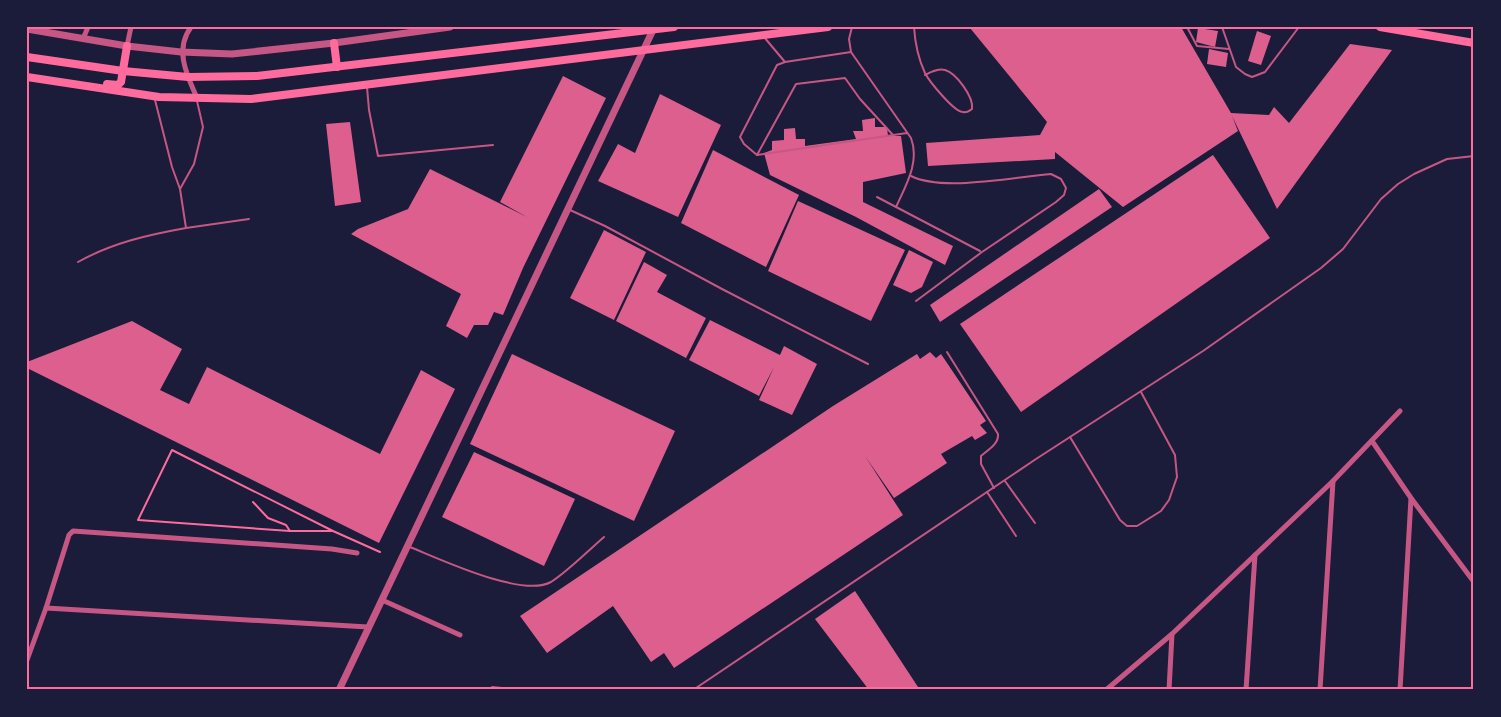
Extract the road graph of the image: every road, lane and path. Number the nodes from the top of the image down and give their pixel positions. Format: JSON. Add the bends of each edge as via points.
{"nodes":[{"id":1,"x":88,"y":27,"type":"edge"},
{"id":2,"x":131,"y":27,"type":"edge"},
{"id":3,"x":450,"y":27,"type":"edge"},
{"id":4,"x":674,"y":27,"type":"edge"},
{"id":5,"x":828,"y":27,"type":"edge"},
{"id":6,"x":852,"y":27,"type":"edge"},
{"id":7,"x":914,"y":27,"type":"edge"},
{"id":8,"x":1187,"y":27,"type":"edge"},
{"id":9,"x":1222,"y":27,"type":"edge"},
{"id":10,"x":1299,"y":27,"type":"edge"},
{"id":11,"x":1380,"y":27,"type":"edge"},
{"id":12,"x":188,"y":28,"type":"edge"},
{"id":13,"x":27,"y":29,"type":"edge"},
{"id":14,"x":653,"y":30,"type":"junction"},
{"id":15,"x":763,"y":34,"type":"junction"},
{"id":16,"x":83,"y":39,"type":"junction"},
{"id":17,"x":334,"y":43,"type":"junction"},
{"id":18,"x":1474,"y":43,"type":"edge"},
{"id":19,"x":127,"y":46,"type":"junction"},
{"id":20,"x":1230,"y":49,"type":"junction"},
{"id":21,"x":645,"y":50,"type":"junction"},
{"id":22,"x":181,"y":52,"type":"junction"},
{"id":23,"x":851,"y":52,"type":"junction"},
{"id":24,"x":27,"y":57,"type":"edge"},
{"id":25,"x":785,"y":62,"type":"junction"},
{"id":26,"x":337,"y":67,"type":"junction"},
{"id":27,"x":123,"y":71,"type":"junction"},
{"id":28,"x":925,"y":75,"type":"junction"},
{"id":29,"x":27,"y":77,"type":"edge"},
{"id":30,"x":188,"y":77,"type":"junction"},
{"id":31,"x":367,"y":84,"type":"junction"},
{"id":32,"x":76,"y":85,"type":"junction"},
{"id":33,"x":154,"y":97,"type":"junction"},
{"id":34,"x":196,"y":98,"type":"junction"},
{"id":35,"x":907,"y":133,"type":"junction"},
{"id":36,"x":893,"y":135,"type":"junction"},
{"id":37,"x":493,"y":145,"type":"dead end"},
{"id":38,"x":757,"y":155,"type":"junction"},
{"id":39,"x":1474,"y":156,"type":"edge"},
{"id":40,"x":911,"y":176,"type":"junction"},
{"id":41,"x":180,"y":189,"type":"junction"},
{"id":42,"x":877,"y":197,"type":"dead end"},
{"id":43,"x":896,"y":207,"type":"junction"},
{"id":44,"x":567,"y":208,"type":"junction"},
{"id":45,"x":249,"y":219,"type":"dead end"},
{"id":46,"x":186,"y":228,"type":"junction"},
{"id":47,"x":982,"y":252,"type":"junction"},
{"id":48,"x":78,"y":262,"type":"dead end"},
{"id":49,"x":916,"y":301,"type":"dead end"},
{"id":50,"x":947,"y":352,"type":"dead end"},
{"id":51,"x":868,"y":364,"type":"dead end"},
{"id":52,"x":1141,"y":391,"type":"junction"},
{"id":53,"x":1400,"y":411,"type":"dead end"},
{"id":54,"x":1070,"y":437,"type":"junction"},
{"id":55,"x":1372,"y":441,"type":"junction"},
{"id":56,"x":1005,"y":481,"type":"junction"},
{"id":57,"x":1333,"y":481,"type":"junction"},
{"id":58,"x":994,"y":488,"type":"junction"},
{"id":59,"x":987,"y":492,"type":"junction"},
{"id":60,"x":1412,"y":498,"type":"junction"},
{"id":61,"x":253,"y":502,"type":"dead end"},
{"id":62,"x":1035,"y":523,"type":"dead end"},
{"id":63,"x":290,"y":531,"type":"junction"},
{"id":64,"x":333,"y":531,"type":"junction"},
{"id":65,"x":1016,"y":536,"type":"dead end"},
{"id":66,"x":604,"y":537,"type":"dead end"},
{"id":67,"x":407,"y":546,"type":"junction"},
{"id":68,"x":380,"y":552,"type":"dead end"},
{"id":69,"x":357,"y":553,"type":"dead end"},
{"id":70,"x":1255,"y":555,"type":"junction"},
{"id":71,"x":1474,"y":582,"type":"edge"},
{"id":72,"x":381,"y":600,"type":"junction"},
{"id":73,"x":46,"y":609,"type":"junction"},
{"id":74,"x":368,"y":627,"type":"junction"},
{"id":75,"x":1172,"y":634,"type":"junction"},
{"id":76,"x":460,"y":635,"type":"dead end"},
{"id":77,"x":27,"y":660,"type":"edge"},
{"id":78,"x":703,"y":685,"type":"junction"},
{"id":79,"x":492,"y":687,"type":"dead end"},
{"id":80,"x":339,"y":690,"type":"edge"},
{"id":81,"x":525,"y":690,"type":"edge"},
{"id":82,"x":693,"y":690,"type":"edge"},
{"id":83,"x":706,"y":690,"type":"edge"},
{"id":84,"x":1106,"y":690,"type":"edge"},
{"id":85,"x":1169,"y":690,"type":"edge"},
{"id":86,"x":1246,"y":690,"type":"edge"},
{"id":87,"x":1320,"y":690,"type":"edge"},
{"id":88,"x":1400,"y":690,"type":"edge"}],
"edges":[{"from":1,"to":16,"type":"street"},
{"from":2,"to":19,"type":"street"},
{"from":3,"to":17,"type":"street"},
{"from":4,"to":14,"type":"main road"},
{"from":5,"to":15,"type":"main road"},
{"from":6,"to":23,"type":"lane"},
{"from":7,"to":28,"type":"lane"},
{"from":8,"to":20,"type":"lane","via":[[1197,46]]},
{"from":9,"to":20,"type":"lane"},
{"from":10,"to":20,"type":"lane","via":[[1260,76],[1240,72]]},
{"from":11,"to":18,"type":"main road"},
{"from":12,"to":22,"type":"street"},
{"from":13,"to":16,"type":"street"},
{"from":14,"to":21,"type":"street"},
{"from":14,"to":26,"type":"main road"},
{"from":15,"to":21,"type":"main road"},
{"from":15,"to":25,"type":"lane"},
{"from":16,"to":19,"type":"street"},
{"from":17,"to":22,"type":"street","via":[[232,54]]},
{"from":17,"to":26,"type":"main road"},
{"from":19,"to":22,"type":"street"},
{"from":19,"to":27,"type":"main road"},
{"from":21,"to":31,"type":"main road"},
{"from":21,"to":44,"type":"street"},
{"from":22,"to":30,"type":"street"},
{"from":23,"to":25,"type":"lane"},
{"from":23,"to":35,"type":"lane"},
{"from":24,"to":27,"type":"main road"},
{"from":25,"to":38,"type":"lane","via":[[774,68],[740,137]]},
{"from":26,"to":30,"type":"main road","via":[[257,76]]},
{"from":27,"to":30,"type":"main road"},
{"from":27,"to":32,"type":"main road","via":[[118,85]]},
{"from":28,"to":28,"type":"lane","via":[[960,112],[972,109],[967,91],[947,70]]},
{"from":29,"to":32,"type":"main road"},
{"from":30,"to":34,"type":"street"},
{"from":31,"to":34,"type":"main road","via":[[250,99]]},
{"from":31,"to":37,"type":"lane","via":[[378,156]]},
{"from":32,"to":33,"type":"main road"},
{"from":33,"to":34,"type":"main road"},
{"from":33,"to":41,"type":"lane"},
{"from":34,"to":41,"type":"lane","via":[[203,127],[194,164]]},
{"from":35,"to":36,"type":"lane"},
{"from":35,"to":40,"type":"lane","via":[[914,148]]},
{"from":36,"to":38,"type":"lane"},
{"from":36,"to":38,"type":"lane","via":[[845,78],[796,84]]},
{"from":39,"to":52,"type":"lane","via":[[1447,159],[1398,184],[1343,249],[1321,268]]},
{"from":40,"to":43,"type":"lane"},
{"from":40,"to":47,"type":"lane","via":[[933,183],[1051,174],[1061,179],[1066,188],[1064,195]]},
{"from":41,"to":46,"type":"lane"},
{"from":42,"to":43,"type":"lane"},
{"from":43,"to":47,"type":"lane"},
{"from":44,"to":51,"type":"lane"},
{"from":44,"to":67,"type":"street"},
{"from":45,"to":46,"type":"lane"},
{"from":46,"to":48,"type":"lane","via":[[136,237],[98,250]]},
{"from":47,"to":49,"type":"lane"},
{"from":50,"to":58,"type":"lane","via":[[998,434],[999,439],[981,456],[981,464]]},
{"from":52,"to":54,"type":"lane"},
{"from":52,"to":54,"type":"lane","via":[[1175,455],[1177,477],[1161,511],[1137,526],[1127,526]]},
{"from":53,"to":55,"type":"street"},
{"from":54,"to":56,"type":"lane"},
{"from":55,"to":57,"type":"street"},
{"from":55,"to":60,"type":"street"},
{"from":56,"to":58,"type":"lane"},
{"from":56,"to":62,"type":"lane"},
{"from":57,"to":70,"type":"street"},
{"from":57,"to":87,"type":"street"},
{"from":58,"to":59,"type":"lane"},
{"from":59,"to":65,"type":"lane"},
{"from":59,"to":78,"type":"lane"},
{"from":60,"to":71,"type":"street"},
{"from":60,"to":88,"type":"street"},
{"from":61,"to":63,"type":"path","via":[[268,518],[286,525]]},
{"from":63,"to":64,"type":"path"},
{"from":63,"to":64,"type":"path","via":[[138,520],[172,450]]},
{"from":64,"to":68,"type":"path"},
{"from":66,"to":67,"type":"lane","via":[[541,586],[500,581]]},
{"from":67,"to":72,"type":"street"},
{"from":69,"to":73,"type":"street","via":[[75,530],[69,535]]},
{"from":70,"to":75,"type":"street"},
{"from":70,"to":86,"type":"street"},
{"from":72,"to":74,"type":"street"},
{"from":72,"to":76,"type":"street"},
{"from":73,"to":74,"type":"street"},
{"from":73,"to":77,"type":"street"},
{"from":74,"to":80,"type":"street"},
{"from":75,"to":84,"type":"street"},
{"from":75,"to":85,"type":"street"},
{"from":78,"to":82,"type":"lane"},
{"from":78,"to":83,"type":"lane"},
{"from":79,"to":81,"type":"lane"}]}
